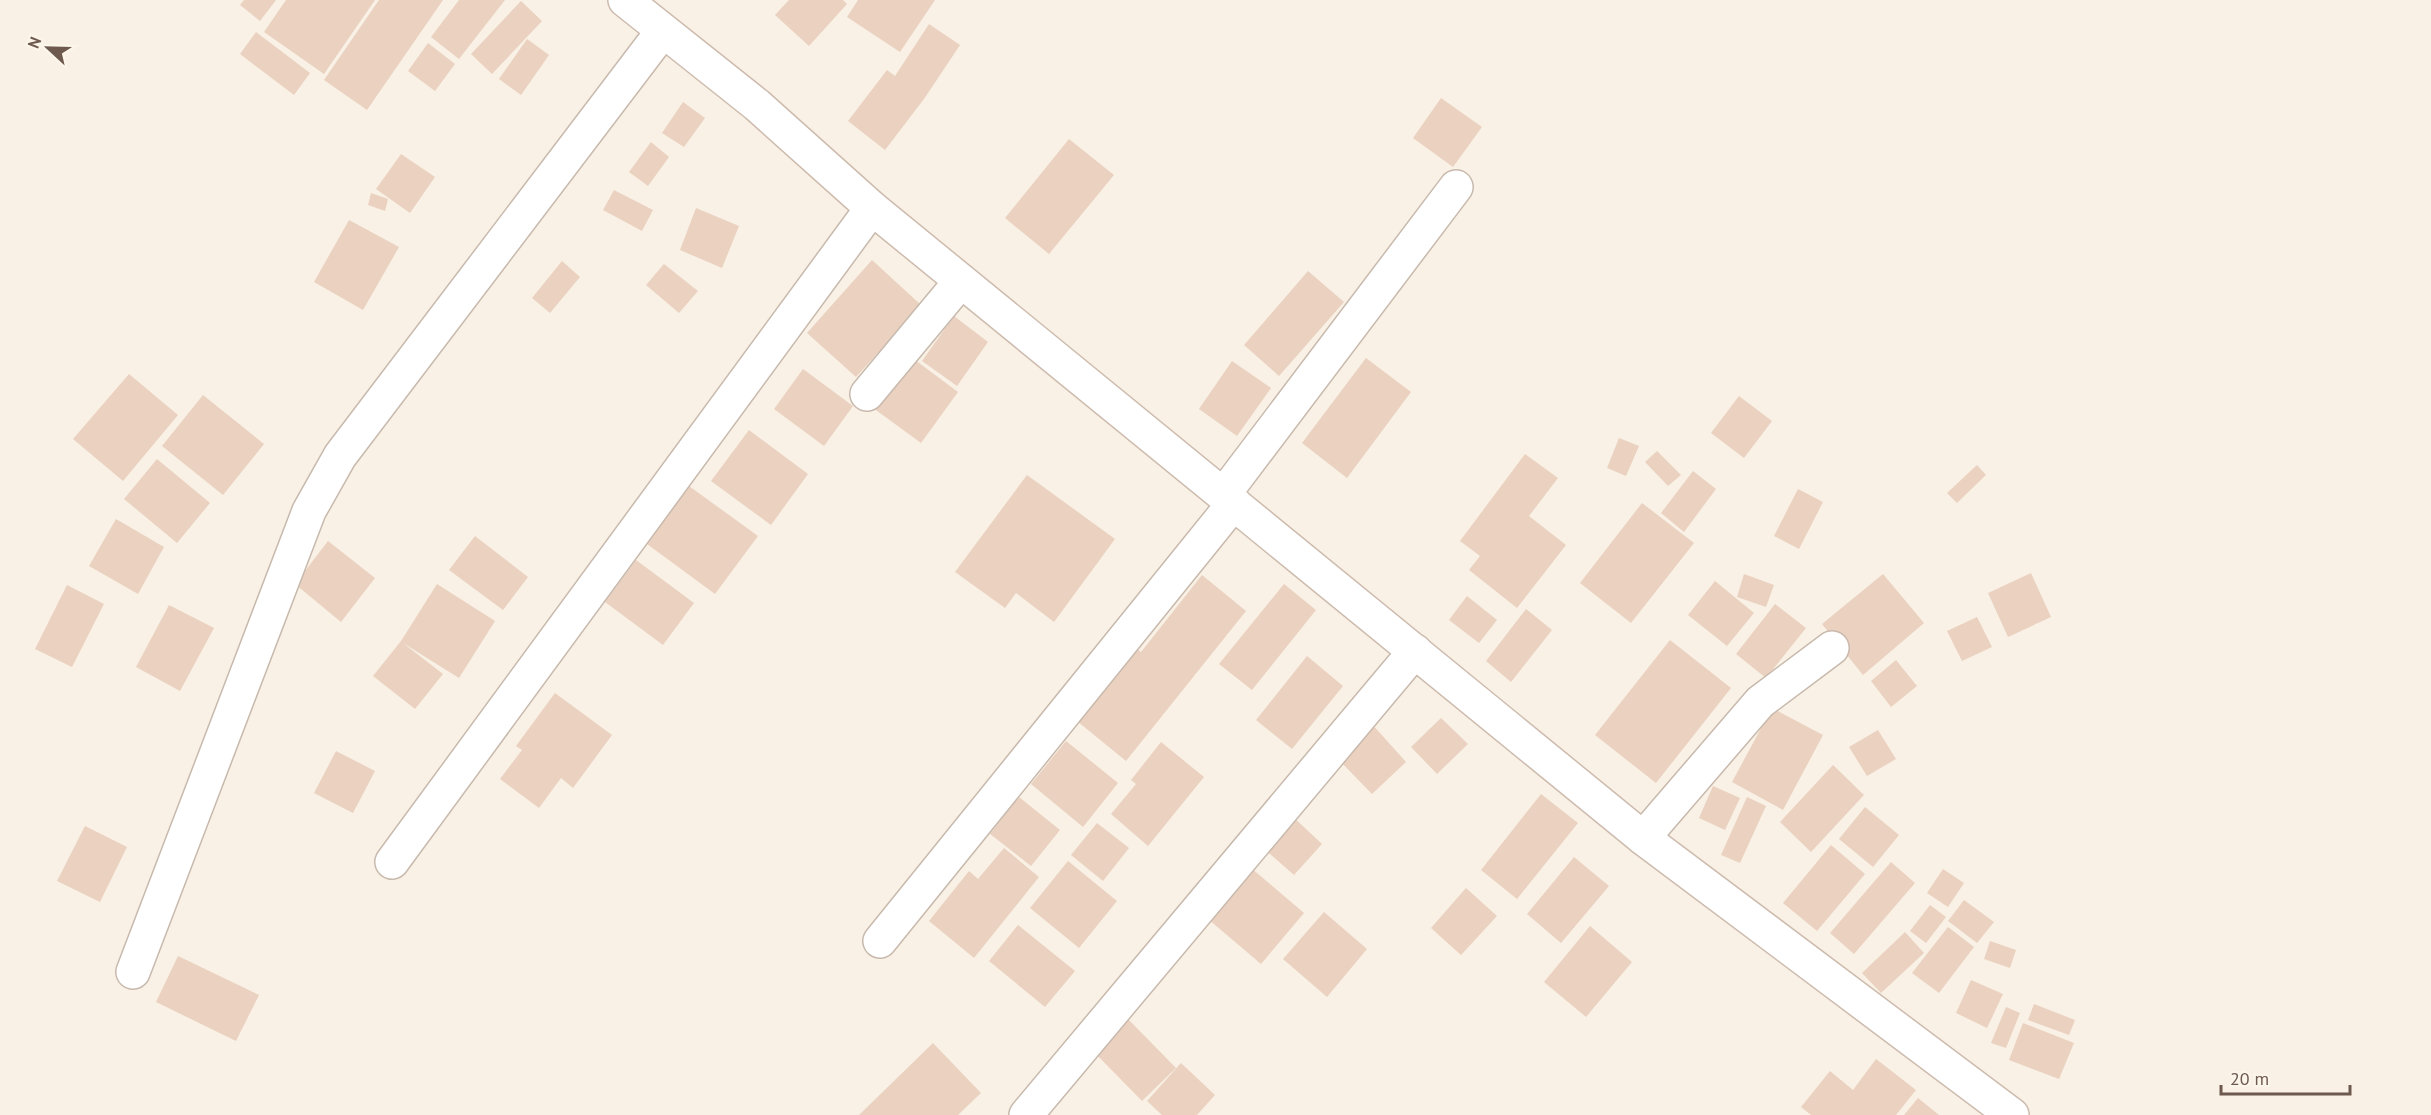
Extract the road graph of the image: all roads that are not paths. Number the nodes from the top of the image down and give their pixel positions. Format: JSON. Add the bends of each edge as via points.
{"nodes":[{"id":1,"x":625,"y":0,"type":"edge"},
{"id":2,"x":662,"y":32,"type":"junction"},
{"id":3,"x":1456,"y":187,"type":"dead end"},
{"id":4,"x":872,"y":208,"type":"junction"},
{"id":5,"x":961,"y":281,"type":"junction"},
{"id":6,"x":867,"y":394,"type":"dead end"},
{"id":7,"x":1229,"y":498,"type":"junction"},
{"id":8,"x":1832,"y":648,"type":"dead end"},
{"id":9,"x":1415,"y":651,"type":"junction"},
{"id":10,"x":1643,"y":838,"type":"junction"},
{"id":11,"x":392,"y":862,"type":"dead end"},
{"id":12,"x":880,"y":941,"type":"dead end"},
{"id":13,"x":133,"y":972,"type":"dead end"},
{"id":14,"x":1026,"y":1115,"type":"edge"},
{"id":15,"x":2012,"y":1115,"type":"edge"}],
"edges":[{"from":1,"to":2,"type":"street"},
{"from":2,"to":4,"type":"street","via":[[757,105]]},
{"from":2,"to":13,"type":"street","via":[[340,456],[309,511]]},
{"from":3,"to":7,"type":"street"},
{"from":4,"to":5,"type":"street"},
{"from":4,"to":11,"type":"street"},
{"from":5,"to":6,"type":"street"},
{"from":5,"to":7,"type":"street"},
{"from":7,"to":9,"type":"street"},
{"from":7,"to":12,"type":"street"},
{"from":8,"to":10,"type":"street","via":[[1760,702]]},
{"from":9,"to":10,"type":"street"},
{"from":9,"to":14,"type":"street"},
{"from":10,"to":15,"type":"street"}]}
